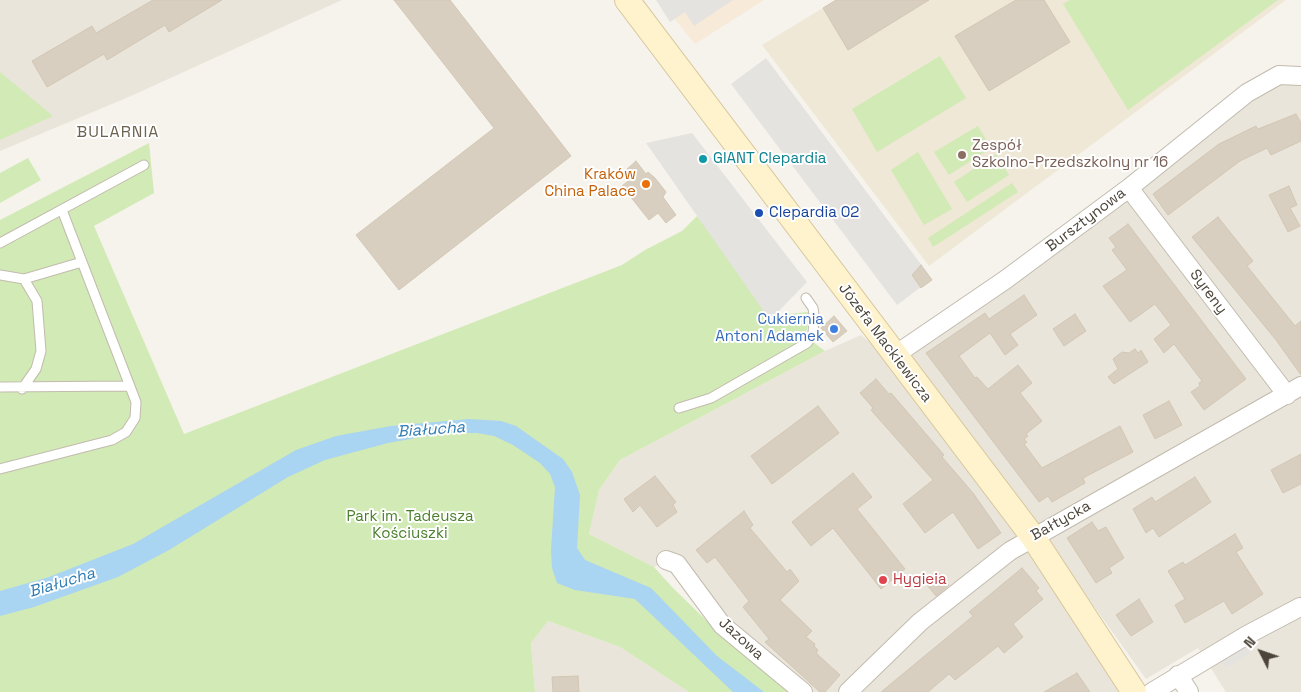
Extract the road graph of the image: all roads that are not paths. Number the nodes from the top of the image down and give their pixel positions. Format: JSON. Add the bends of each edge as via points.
{"nodes":[{"id":1,"x":627,"y":0,"type":"edge"},
{"id":2,"x":1301,"y":76,"type":"edge"},
{"id":3,"x":144,"y":165,"type":"dead end"},
{"id":4,"x":1129,"y":188,"type":"junction"},
{"id":5,"x":62,"y":210,"type":"junction"},
{"id":6,"x":0,"y":243,"type":"edge"},
{"id":7,"x":82,"y":262,"type":"junction"},
{"id":8,"x":0,"y":275,"type":"edge"},
{"id":9,"x":24,"y":279,"type":"junction"},
{"id":10,"x":806,"y":298,"type":"dead end"},
{"id":11,"x":895,"y":355,"type":"junction"},
{"id":12,"x":130,"y":386,"type":"junction"},
{"id":13,"x":0,"y":387,"type":"edge"},
{"id":14,"x":22,"y":389,"type":"junction"},
{"id":15,"x":1294,"y":390,"type":"edge"},
{"id":16,"x":679,"y":408,"type":"dead end"},
{"id":17,"x":0,"y":469,"type":"edge"},
{"id":18,"x":1032,"y":537,"type":"junction"},
{"id":19,"x":666,"y":560,"type":"dead end"},
{"id":20,"x":1300,"y":607,"type":"dead end"},
{"id":21,"x":1178,"y":675,"type":"junction"},
{"id":22,"x":1134,"y":691,"type":"edge"},
{"id":23,"x":803,"y":692,"type":"edge"},
{"id":24,"x":848,"y":692,"type":"edge"},
{"id":25,"x":1189,"y":692,"type":"edge"}],
"edges":[{"from":1,"to":11,"type":"street","name":"Józefa Mackiewicza"},
{"from":2,"to":4,"type":"street","name":"Bursztynowa","via":[[1279,75],[1247,93]]},
{"from":3,"to":5,"type":"lane"},
{"from":4,"to":11,"type":"street","name":"Bursztynowa","via":[[1005,280]]},
{"from":4,"to":15,"type":"street","name":"Syreny"},
{"from":5,"to":6,"type":"lane"},
{"from":5,"to":7,"type":"lane"},
{"from":7,"to":9,"type":"lane"},
{"from":7,"to":12,"type":"lane"},
{"from":8,"to":9,"type":"lane"},
{"from":9,"to":14,"type":"lane","via":[[38,301],[42,351],[36,369]]},
{"from":10,"to":16,"type":"lane","via":[[814,315],[813,335],[807,343],[719,394]]},
{"from":11,"to":18,"type":"street","name":"Józefa Mackiewicza"},
{"from":12,"to":14,"type":"lane"},
{"from":12,"to":17,"type":"lane","via":[[136,402],[136,418],[126,432],[112,440]]},
{"from":13,"to":14,"type":"lane"},
{"from":15,"to":18,"type":"street","name":"Bałtycka"},
{"from":18,"to":22,"type":"street","name":"Józefa Mackiewicza"},
{"from":18,"to":24,"type":"street","name":"Bałtycka","via":[[999,558],[920,622]]},
{"from":19,"to":23,"type":"street","name":"Jazowa","via":[[677,564],[722,625]]},
{"from":20,"to":21,"type":"street"},
{"from":21,"to":22,"type":"street"},
{"from":21,"to":25,"type":"street"}]}
